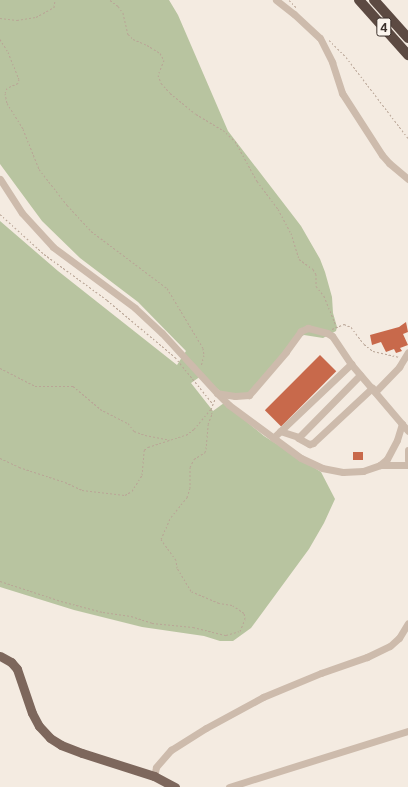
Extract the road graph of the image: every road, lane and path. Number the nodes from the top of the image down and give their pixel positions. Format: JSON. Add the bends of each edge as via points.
{"nodes":[{"id":1,"x":55,"y":0,"type":"edge"},
{"id":2,"x":110,"y":0,"type":"edge"},
{"id":3,"x":276,"y":0,"type":"edge"},
{"id":4,"x":289,"y":0,"type":"edge"},
{"id":5,"x":359,"y":0,"type":"edge"},
{"id":6,"x":374,"y":0,"type":"edge"},
{"id":7,"x":298,"y":8,"type":"dead end"},
{"id":8,"x":0,"y":18,"type":"edge"},
{"id":9,"x":327,"y":38,"type":"dead end"},
{"id":10,"x":408,"y":38,"type":"edge"},
{"id":11,"x":0,"y":39,"type":"edge"},
{"id":12,"x":408,"y":55,"type":"edge"},
{"id":13,"x":408,"y":138,"type":"edge"},
{"id":14,"x":0,"y":179,"type":"edge"},
{"id":15,"x":408,"y":179,"type":"edge"},
{"id":16,"x":0,"y":214,"type":"edge"},
{"id":17,"x":336,"y":326,"type":"junction"},
{"id":18,"x":319,"y":331,"type":"junction"},
{"id":19,"x":408,"y":352,"type":"edge"},
{"id":20,"x":403,"y":361,"type":"junction"},
{"id":21,"x":351,"y":364,"type":"junction"},
{"id":22,"x":0,"y":368,"type":"edge"},
{"id":23,"x":198,"y":372,"type":"junction"},
{"id":24,"x":360,"y":375,"type":"junction"},
{"id":25,"x":373,"y":390,"type":"junction"},
{"id":26,"x":217,"y":393,"type":"junction"},
{"id":27,"x":212,"y":404,"type":"junction"},
{"id":28,"x":211,"y":409,"type":"junction"},
{"id":29,"x":402,"y":424,"type":"junction"},
{"id":30,"x":280,"y":430,"type":"junction"},
{"id":31,"x":408,"y":431,"type":"edge"},
{"id":32,"x":298,"y":437,"type":"junction"},
{"id":33,"x":272,"y":438,"type":"junction"},
{"id":34,"x":171,"y":440,"type":"junction"},
{"id":35,"x":408,"y":450,"type":"edge"},
{"id":36,"x":0,"y":458,"type":"edge"},
{"id":37,"x":408,"y":460,"type":"edge"},
{"id":38,"x":380,"y":465,"type":"junction"},
{"id":39,"x":408,"y":465,"type":"edge"},
{"id":40,"x":0,"y":580,"type":"edge"},
{"id":41,"x":408,"y":623,"type":"edge"},
{"id":42,"x":0,"y":656,"type":"edge"},
{"id":43,"x":408,"y":731,"type":"edge"},
{"id":44,"x":154,"y":776,"type":"junction"},
{"id":45,"x":170,"y":786,"type":"edge"},
{"id":46,"x":229,"y":787,"type":"edge"}],
"edges":[{"from":1,"to":8,"type":"path","via":[[54,7],[36,17],[17,20]]},
{"from":2,"to":17,"type":"path","via":[[123,13],[128,34],[132,39],[160,52],[164,60],[158,75],[161,83],[196,114],[223,130],[234,141],[256,181],[281,214],[291,233],[297,256],[316,274],[316,286],[324,296]]},
{"from":3,"to":15,"type":"street","via":[[320,38],[332,62],[342,93],[382,155]]},
{"from":4,"to":7,"type":"path"},
{"from":5,"to":12,"type":"highway","number":"4"},
{"from":6,"to":10,"type":"highway","number":"4"},
{"from":9,"to":13,"type":"path","via":[[346,57]]},
{"from":11,"to":23,"type":"path","via":[[19,79],[18,83],[8,88],[5,93],[7,103],[23,128],[39,169],[91,231],[167,288],[203,348],[203,360]]},
{"from":14,"to":23,"type":"street","via":[[26,218],[53,247],[135,308]]},
{"from":16,"to":27,"type":"path","via":[[44,254],[107,300],[175,357]]},
{"from":17,"to":18,"type":"path","via":[[328,331]]},
{"from":17,"to":20,"type":"path","via":[[344,324],[351,327],[373,351],[396,355]]},
{"from":18,"to":21,"type":"street","via":[[332,336]]},
{"from":18,"to":26,"type":"street","via":[[308,328],[301,331],[249,395]]},
{"from":19,"to":20,"type":"street"},
{"from":20,"to":25,"type":"street"},
{"from":21,"to":24,"type":"street"},
{"from":21,"to":30,"type":"street"},
{"from":22,"to":34,"type":"path","via":[[35,386],[73,386],[100,409],[128,422],[134,430]]},
{"from":23,"to":26,"type":"street"},
{"from":24,"to":25,"type":"street"},
{"from":24,"to":32,"type":"street"},
{"from":25,"to":29,"type":"street"},
{"from":25,"to":32,"type":"street","via":[[313,444]]},
{"from":26,"to":27,"type":"path"},
{"from":26,"to":33,"type":"street"},
{"from":27,"to":28,"type":"path"},
{"from":28,"to":34,"type":"path","via":[[194,429]]},
{"from":28,"to":40,"type":"path","via":[[205,452],[194,459],[190,467],[190,488],[187,496],[171,518],[161,539],[176,560],[177,568],[191,591],[219,603],[232,605],[244,613],[245,619],[240,630],[226,635],[193,627],[152,623],[61,601]]},
{"from":29,"to":31,"type":"street"},
{"from":29,"to":38,"type":"street","via":[[391,452]]},
{"from":30,"to":32,"type":"street"},
{"from":30,"to":33,"type":"street"},
{"from":33,"to":38,"type":"street","via":[[301,458],[322,468],[343,472],[363,471]]},
{"from":34,"to":36,"type":"path","via":[[144,450],[142,475],[132,491],[124,495],[82,490]]},
{"from":35,"to":37,"type":"street"},
{"from":38,"to":39,"type":"street"},
{"from":41,"to":44,"type":"street","via":[[400,638],[390,646],[263,697],[200,732],[168,754],[156,767]]},
{"from":42,"to":44,"type":"main road","via":[[17,669],[32,713],[50,738],[82,754]]},
{"from":43,"to":46,"type":"street"},
{"from":44,"to":45,"type":"main road"}]}
